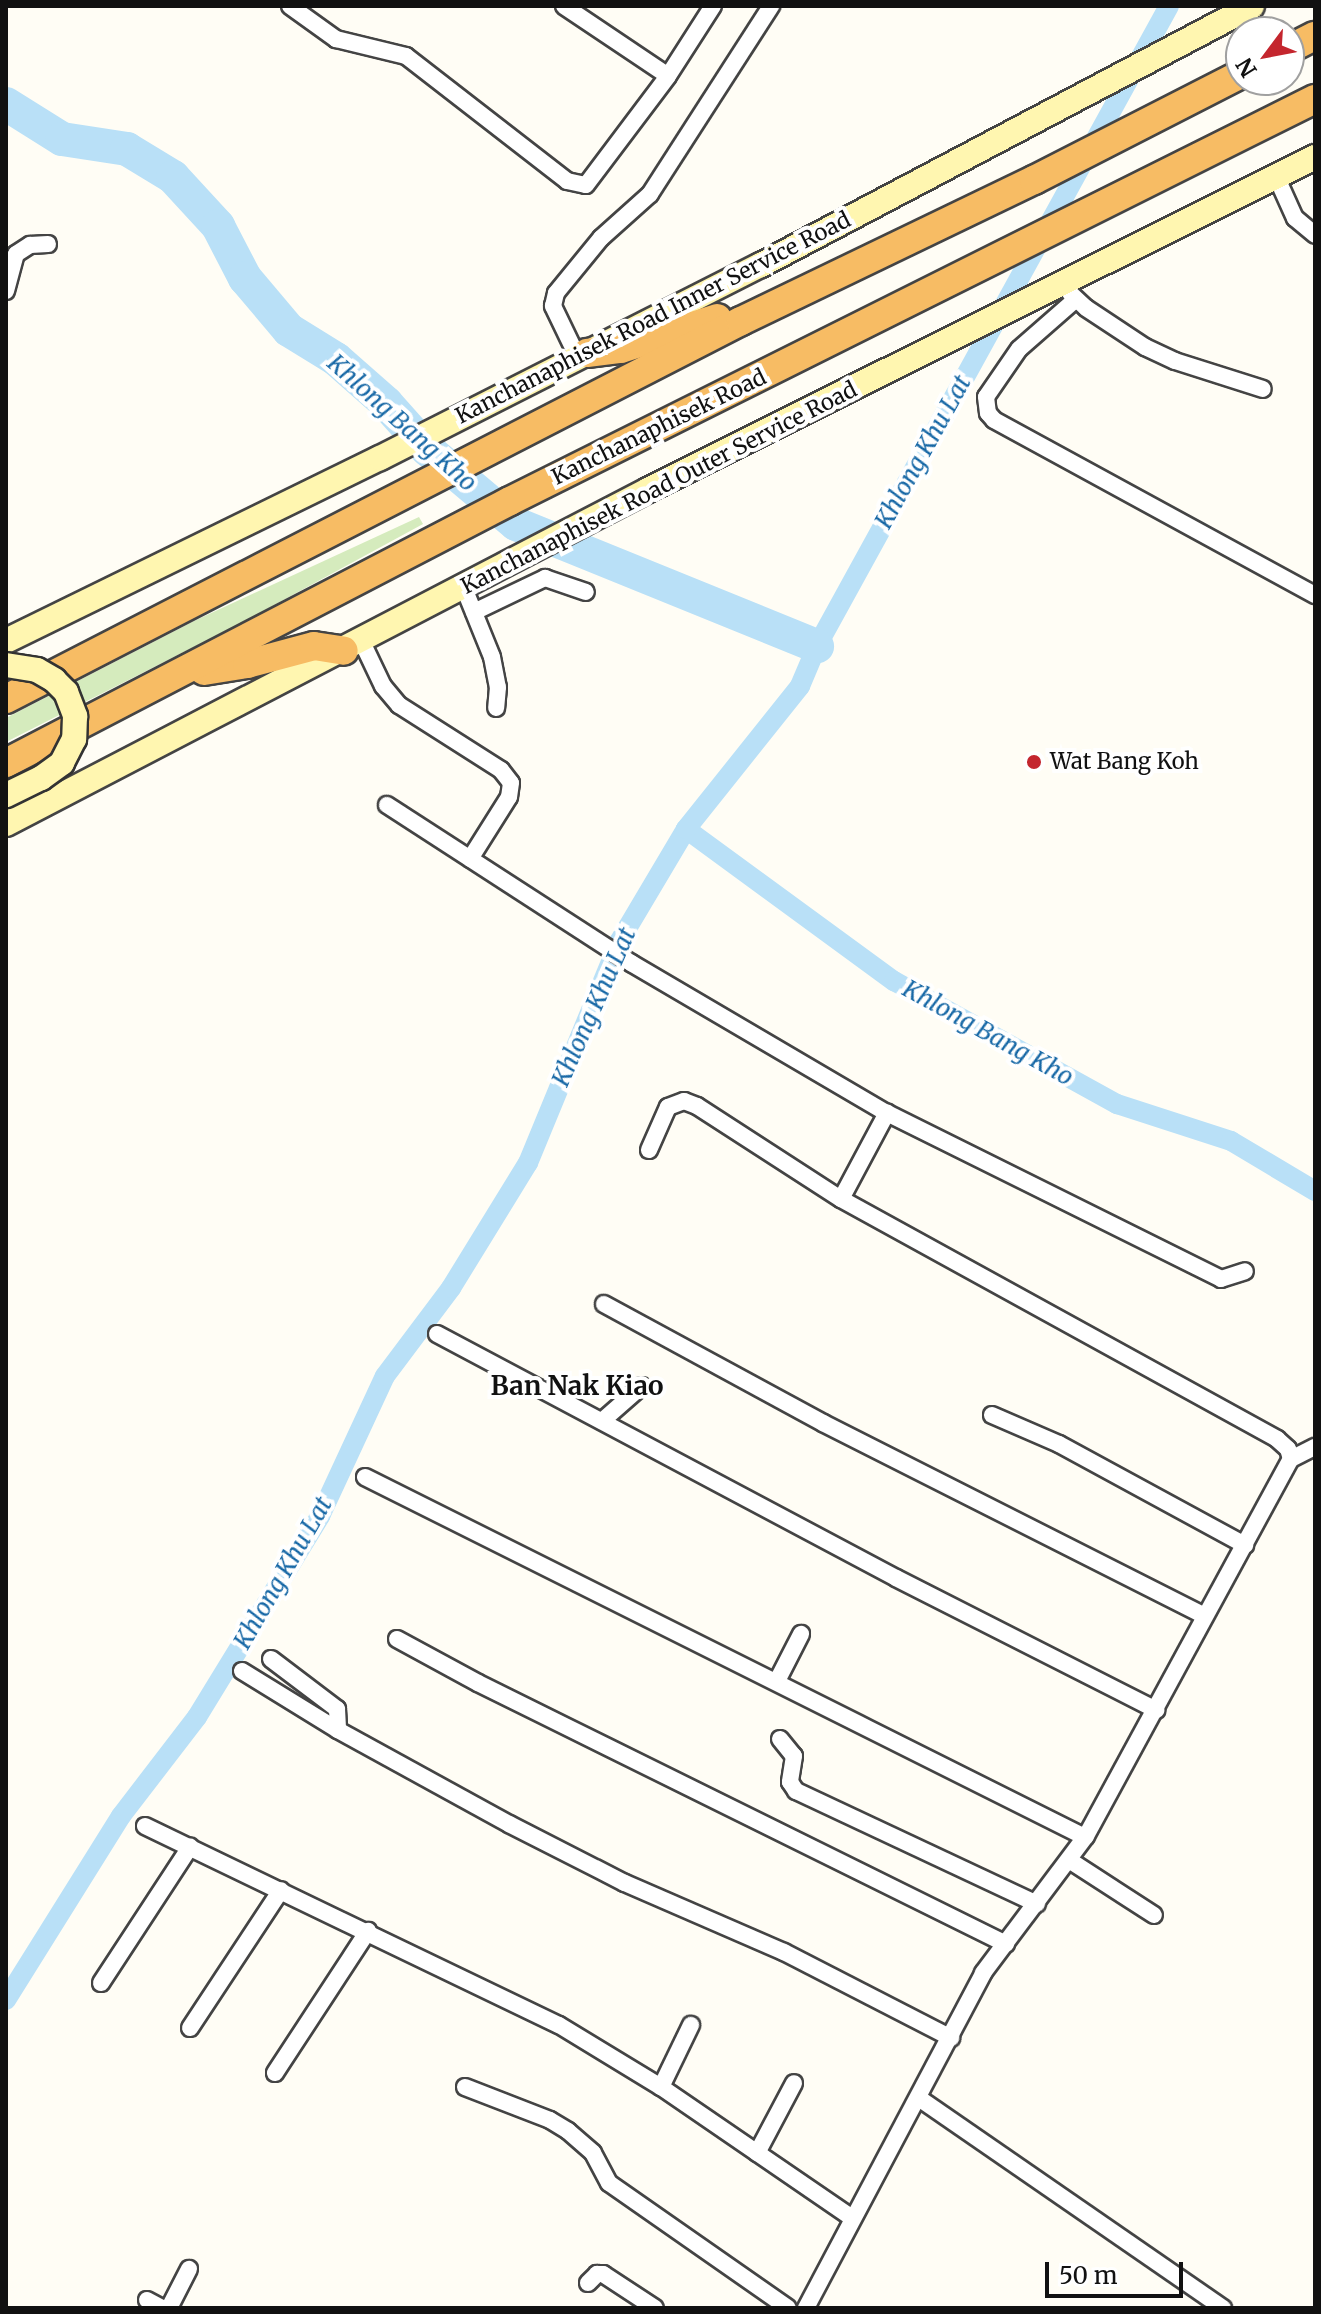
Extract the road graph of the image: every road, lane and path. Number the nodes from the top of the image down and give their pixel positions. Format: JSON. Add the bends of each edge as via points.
{"nodes":[{"id":1,"x":290,"y":6,"type":"edge"},
{"id":2,"x":564,"y":6,"type":"edge"},
{"id":3,"x":713,"y":6,"type":"edge"},
{"id":4,"x":771,"y":6,"type":"edge"},
{"id":5,"x":1252,"y":6,"type":"edge"},
{"id":6,"x":668,"y":76,"type":"junction"},
{"id":7,"x":1225,"y":82,"type":"edge"},
{"id":8,"x":1315,"y":99,"type":"edge"},
{"id":9,"x":1315,"y":157,"type":"edge"},
{"id":10,"x":1276,"y":176,"type":"junction"},
{"id":11,"x":1315,"y":235,"type":"edge"},
{"id":12,"x":48,"y":244,"type":"dead end"},
{"id":13,"x":6,"y":291,"type":"edge"},
{"id":14,"x":1060,"y":292,"type":"junction"},
{"id":15,"x":741,"y":321,"type":"junction"},
{"id":16,"x":582,"y":356,"type":"junction"},
{"id":17,"x":1263,"y":389,"type":"dead end"},
{"id":18,"x":464,"y":588,"type":"junction"},
{"id":19,"x":586,"y":592,"type":"dead end"},
{"id":20,"x":1315,"y":595,"type":"edge"},
{"id":21,"x":474,"y":612,"type":"junction"},
{"id":22,"x":6,"y":641,"type":"edge"},
{"id":23,"x":353,"y":646,"type":"junction"},
{"id":24,"x":6,"y":665,"type":"edge"},
{"id":25,"x":186,"y":671,"type":"junction"},
{"id":26,"x":6,"y":699,"type":"edge"},
{"id":27,"x":496,"y":708,"type":"dead end"},
{"id":28,"x":6,"y":763,"type":"edge"},
{"id":29,"x":6,"y":795,"type":"edge"},
{"id":30,"x":387,"y":805,"type":"dead end"},
{"id":31,"x":6,"y":824,"type":"edge"},
{"id":32,"x":470,"y":859,"type":"junction"},
{"id":33,"x":887,"y":1113,"type":"junction"},
{"id":34,"x":649,"y":1150,"type":"dead end"},
{"id":35,"x":841,"y":1199,"type":"junction"},
{"id":36,"x":1245,"y":1271,"type":"dead end"},
{"id":37,"x":604,"y":1304,"type":"dead end"},
{"id":38,"x":437,"y":1334,"type":"dead end"},
{"id":39,"x":642,"y":1386,"type":"dead end"},
{"id":40,"x":992,"y":1415,"type":"dead end"},
{"id":41,"x":602,"y":1421,"type":"junction"},
{"id":42,"x":1315,"y":1447,"type":"edge"},
{"id":43,"x":1291,"y":1459,"type":"junction"},
{"id":44,"x":365,"y":1477,"type":"dead end"},
{"id":45,"x":1245,"y":1545,"type":"junction"},
{"id":46,"x":1203,"y":1615,"type":"junction"},
{"id":47,"x":801,"y":1634,"type":"dead end"},
{"id":48,"x":397,"y":1639,"type":"dead end"},
{"id":49,"x":271,"y":1659,"type":"dead end"},
{"id":50,"x":242,"y":1671,"type":"dead end"},
{"id":51,"x":777,"y":1681,"type":"junction"},
{"id":52,"x":1156,"y":1710,"type":"junction"},
{"id":53,"x":338,"y":1730,"type":"junction"},
{"id":54,"x":780,"y":1739,"type":"dead end"},
{"id":55,"x":145,"y":1826,"type":"dead end"},
{"id":56,"x":1085,"y":1837,"type":"junction"},
{"id":57,"x":190,"y":1847,"type":"junction"},
{"id":58,"x":1069,"y":1860,"type":"junction"},
{"id":59,"x":281,"y":1890,"type":"junction"},
{"id":60,"x":1037,"y":1904,"type":"junction"},
{"id":61,"x":1154,"y":1915,"type":"dead end"},
{"id":62,"x":368,"y":1931,"type":"junction"},
{"id":63,"x":1006,"y":1944,"type":"junction"},
{"id":64,"x":101,"y":1983,"type":"dead end"},
{"id":65,"x":691,"y":2025,"type":"dead end"},
{"id":66,"x":190,"y":2028,"type":"dead end"},
{"id":67,"x":951,"y":2038,"type":"junction"},
{"id":68,"x":275,"y":2073,"type":"dead end"},
{"id":69,"x":794,"y":2083,"type":"dead end"},
{"id":70,"x":465,"y":2087,"type":"dead end"},
{"id":71,"x":661,"y":2087,"type":"junction"},
{"id":72,"x":920,"y":2099,"type":"junction"},
{"id":73,"x":757,"y":2153,"type":"junction"},
{"id":74,"x":852,"y":2218,"type":"junction"},
{"id":75,"x":189,"y":2269,"type":"dead end"},
{"id":76,"x":588,"y":2283,"type":"dead end"},
{"id":77,"x":169,"y":2308,"type":"edge"},
{"id":78,"x":655,"y":2308,"type":"edge"},
{"id":79,"x":788,"y":2308,"type":"edge"},
{"id":80,"x":806,"y":2308,"type":"edge"},
{"id":81,"x":1223,"y":2308,"type":"edge"}],
"edges":[{"from":1,"to":6,"type":"street","via":[[336,39],[406,56],[575,184],[589,184]]},
{"from":2,"to":6,"type":"street"},
{"from":3,"to":6,"type":"street"},
{"from":4,"to":16,"type":"street","via":[[650,194],[601,238],[556,293],[553,306]]},
{"from":5,"to":16,"type":"main road","name":"Kanchanaphisek Road Inner Service Road"},
{"from":7,"to":15,"type":"highway"},
{"from":8,"to":25,"type":"highway","name":"Kanchanaphisek Road","via":[[510,501]]},
{"from":9,"to":10,"type":"main road","name":"Kanchanaphisek Road Outer Service Road"},
{"from":10,"to":11,"type":"street","via":[[1295,218]]},
{"from":10,"to":14,"type":"main road","name":"Kanchanaphisek Road Outer Service Road"},
{"from":12,"to":13,"type":"street","via":[[30,245],[16,254]]},
{"from":14,"to":17,"type":"street","via":[[1145,347]]},
{"from":14,"to":18,"type":"main road","name":"Kanchanaphisek Road Outer Service Road","via":[[975,329]]},
{"from":14,"to":20,"type":"street","via":[[986,397],[988,413]]},
{"from":15,"to":16,"type":"highway","via":[[715,319]]},
{"from":15,"to":26,"type":"highway"},
{"from":16,"to":22,"type":"main road","name":"Kanchanaphisek Road Inner Service Road"},
{"from":18,"to":21,"type":"street"},
{"from":18,"to":23,"type":"main road","name":"Kanchanaphisek Road Outer Service Road"},
{"from":19,"to":21,"type":"street","via":[[545,578]]},
{"from":21,"to":27,"type":"street","via":[[492,657]]},
{"from":23,"to":25,"type":"highway","via":[[314,646],[247,664]]},
{"from":23,"to":31,"type":"main road","name":"Kanchanaphisek Road Outer Service Road"},
{"from":23,"to":32,"type":"street","via":[[399,705],[501,770],[511,783],[509,797]]},
{"from":24,"to":29,"type":"main road","bridge":true,"via":[[37,670],[54,680],[66,692],[75,716],[74,739],[62,763]]},
{"from":25,"to":28,"type":"highway","name":"Kanchanaphisek Road"},
{"from":30,"to":32,"type":"street"},
{"from":32,"to":33,"type":"street","via":[[631,963]]},
{"from":33,"to":35,"type":"street"},
{"from":33,"to":36,"type":"street","via":[[1221,1279]]},
{"from":34,"to":35,"type":"street","via":[[668,1107],[684,1101]]},
{"from":35,"to":43,"type":"street","via":[[1277,1439]]},
{"from":37,"to":46,"type":"street","via":[[823,1423]]},
{"from":38,"to":41,"type":"street"},
{"from":39,"to":41,"type":"street"},
{"from":40,"to":45,"type":"street","via":[[1059,1444]]},
{"from":41,"to":52,"type":"street"},
{"from":42,"to":43,"type":"street"},
{"from":43,"to":45,"type":"street"},
{"from":44,"to":51,"type":"street"},
{"from":45,"to":46,"type":"street"},
{"from":46,"to":52,"type":"street"},
{"from":47,"to":51,"type":"street"},
{"from":48,"to":63,"type":"street"},
{"from":49,"to":53,"type":"street","via":[[337,1709]]},
{"from":50,"to":53,"type":"street"},
{"from":51,"to":56,"type":"street"},
{"from":52,"to":56,"type":"street"},
{"from":53,"to":67,"type":"street","via":[[625,1883],[784,1952]]},
{"from":54,"to":60,"type":"street","via":[[794,1756],[790,1782],[796,1791]]},
{"from":55,"to":57,"type":"street"},
{"from":56,"to":58,"type":"street"},
{"from":57,"to":59,"type":"street"},
{"from":57,"to":64,"type":"street"},
{"from":58,"to":60,"type":"street"},
{"from":58,"to":61,"type":"street"},
{"from":59,"to":62,"type":"street"},
{"from":59,"to":66,"type":"street"},
{"from":60,"to":63,"type":"street"},
{"from":62,"to":68,"type":"street"},
{"from":62,"to":71,"type":"street","via":[[559,2025]]},
{"from":63,"to":67,"type":"street","via":[[983,1973]]},
{"from":65,"to":71,"type":"street"},
{"from":67,"to":72,"type":"street"},
{"from":69,"to":73,"type":"street"},
{"from":70,"to":79,"type":"street","via":[[568,2131],[593,2153],[609,2183]]},
{"from":71,"to":73,"type":"street"},
{"from":72,"to":74,"type":"street"},
{"from":72,"to":81,"type":"street"},
{"from":73,"to":74,"type":"street"},
{"from":74,"to":80,"type":"street"},
{"from":75,"to":77,"type":"street"},
{"from":76,"to":78,"type":"street","via":[[603,2274]]}]}
